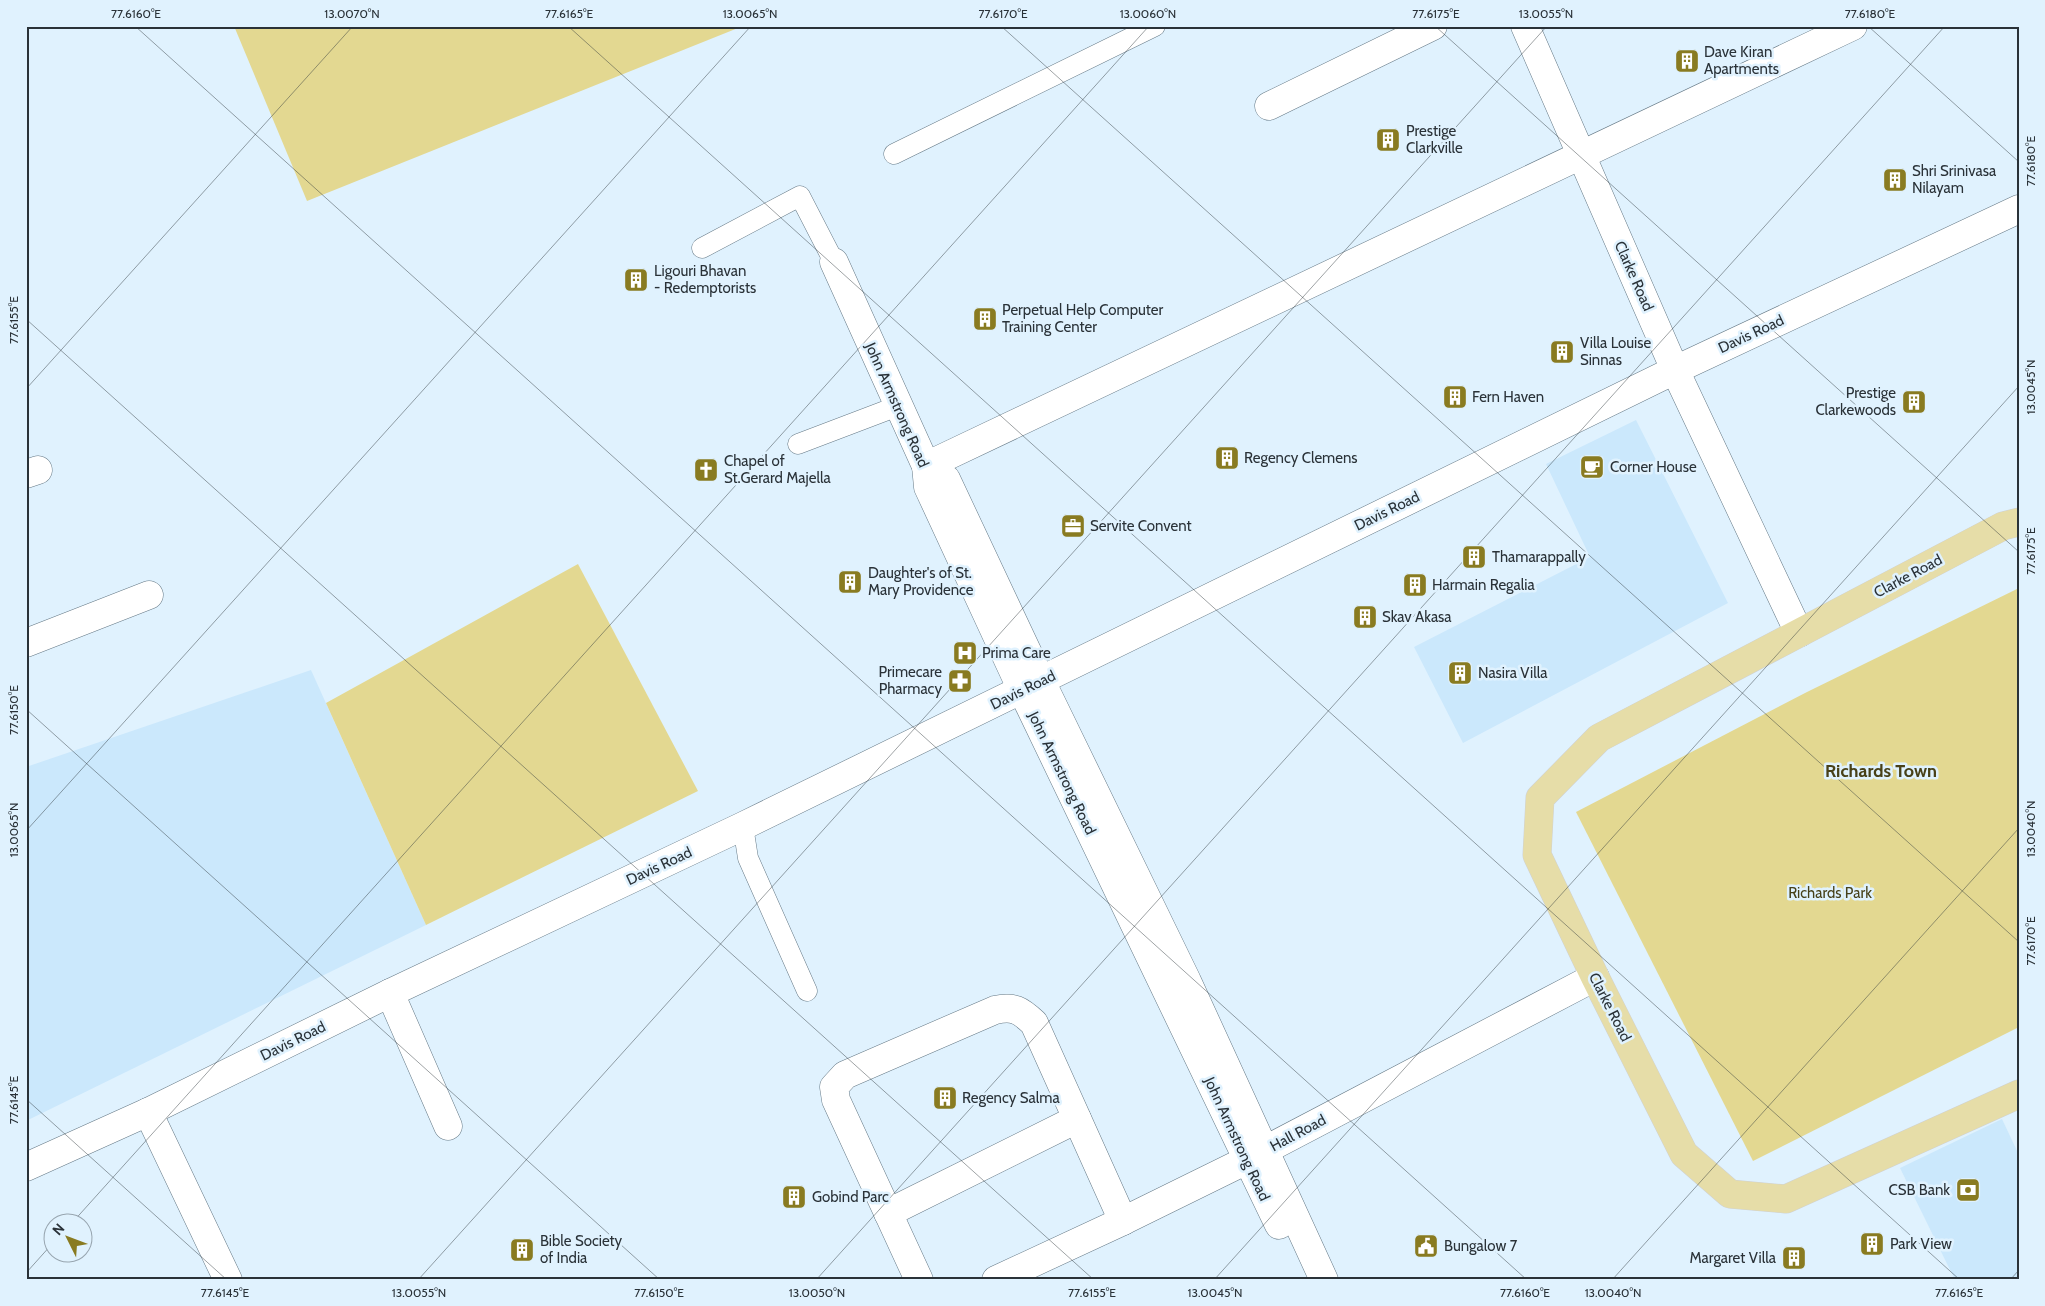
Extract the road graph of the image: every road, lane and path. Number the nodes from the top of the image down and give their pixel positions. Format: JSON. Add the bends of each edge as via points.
{"nodes":[{"id":1,"x":1155,"y":26,"type":"edge"},
{"id":2,"x":1433,"y":26,"type":"edge"},
{"id":3,"x":1525,"y":26,"type":"edge"},
{"id":4,"x":1853,"y":26,"type":"edge"},
{"id":5,"x":1269,"y":106,"type":"dead end"},
{"id":6,"x":894,"y":154,"type":"dead end"},
{"id":7,"x":1580,"y":154,"type":"junction"},
{"id":8,"x":2019,"y":209,"type":"edge"},
{"id":9,"x":702,"y":248,"type":"dead end"},
{"id":10,"x":834,"y":262,"type":"joint"},
{"id":11,"x":1675,"y":370,"type":"junction"},
{"id":12,"x":898,"y":406,"type":"junction"},
{"id":13,"x":798,"y":444,"type":"dead end"},
{"id":14,"x":926,"y":466,"type":"junction"},
{"id":15,"x":2019,"y":522,"type":"edge"},
{"id":16,"x":150,"y":595,"type":"dead end"},
{"id":17,"x":1799,"y":633,"type":"junction"},
{"id":18,"x":26,"y":643,"type":"edge"},
{"id":19,"x":1032,"y":686,"type":"junction"},
{"id":20,"x":743,"y":826,"type":"junction"},
{"id":21,"x":1595,"y":977,"type":"junction"},
{"id":22,"x":807,"y":991,"type":"dead end"},
{"id":23,"x":390,"y":993,"type":"junction"},
{"id":24,"x":2019,"y":1094,"type":"edge"},
{"id":25,"x":148,"y":1112,"type":"junction"},
{"id":26,"x":1077,"y":1119,"type":"junction"},
{"id":27,"x":448,"y":1126,"type":"dead end"},
{"id":28,"x":1256,"y":1155,"type":"junction"},
{"id":29,"x":26,"y":1168,"type":"edge"},
{"id":30,"x":888,"y":1213,"type":"junction"},
{"id":31,"x":1123,"y":1221,"type":"junction"},
{"id":32,"x":228,"y":1280,"type":"edge"},
{"id":33,"x":919,"y":1280,"type":"edge"},
{"id":34,"x":996,"y":1280,"type":"edge"},
{"id":35,"x":1304,"y":1280,"type":"edge"},
{"id":36,"x":1324,"y":1280,"type":"edge"}],
"edges":[{"from":1,"to":6,"type":"lane"},
{"from":2,"to":5,"type":"street"},
{"from":3,"to":7,"type":"street","name":"Clarke Road"},
{"from":4,"to":7,"type":"street"},
{"from":7,"to":11,"type":"street","name":"Clarke Road"},
{"from":7,"to":14,"type":"street"},
{"from":8,"to":11,"type":"street","name":"Davis Road"},
{"from":9,"to":10,"type":"lane","via":[[800,196]]},
{"from":10,"to":12,"type":"street","name":"John Armstrong Road"},
{"from":11,"to":17,"type":"street","name":"Clarke Road"},
{"from":11,"to":19,"type":"street","name":"Davis Road"},
{"from":12,"to":13,"type":"lane"},
{"from":12,"to":14,"type":"street","name":"John Armstrong Road"},
{"from":14,"to":19,"type":"street","name":"John Armstrong Road","via":[[928,487]]},
{"from":15,"to":17,"type":"main road","name":"Clarke Road","via":[[2003,526]]},
{"from":16,"to":18,"type":"street"},
{"from":17,"to":21,"type":"main road","name":"Clarke Road","via":[[1599,738],[1540,798],[1537,855]]},
{"from":19,"to":20,"type":"street","name":"Davis Road"},
{"from":19,"to":28,"type":"street","name":"John Armstrong Road"},
{"from":20,"to":22,"type":"lane","via":[[748,858]]},
{"from":20,"to":23,"type":"street","name":"Davis Road"},
{"from":21,"to":24,"type":"main road","name":"Clarke Road","via":[[1684,1154],[1730,1194],[1786,1199]]},
{"from":21,"to":28,"type":"street","name":"Hall Road"},
{"from":23,"to":25,"type":"street","name":"Davis Road"},
{"from":23,"to":27,"type":"street"},
{"from":25,"to":29,"type":"street","name":"Davis Road"},
{"from":25,"to":32,"type":"street"},
{"from":26,"to":30,"type":"street"},
{"from":26,"to":30,"type":"street","via":[[1034,1023],[1016,1008],[995,1010],[845,1075],[834,1087],[836,1100]]},
{"from":26,"to":31,"type":"street"},
{"from":28,"to":31,"type":"street","name":"Hall Road"},
{"from":28,"to":35,"type":"street","name":"John Armstrong Road"},
{"from":28,"to":36,"type":"street","name":"John Armstrong Road"},
{"from":30,"to":33,"type":"street"},
{"from":31,"to":34,"type":"street","name":"Hall Road"}]}
